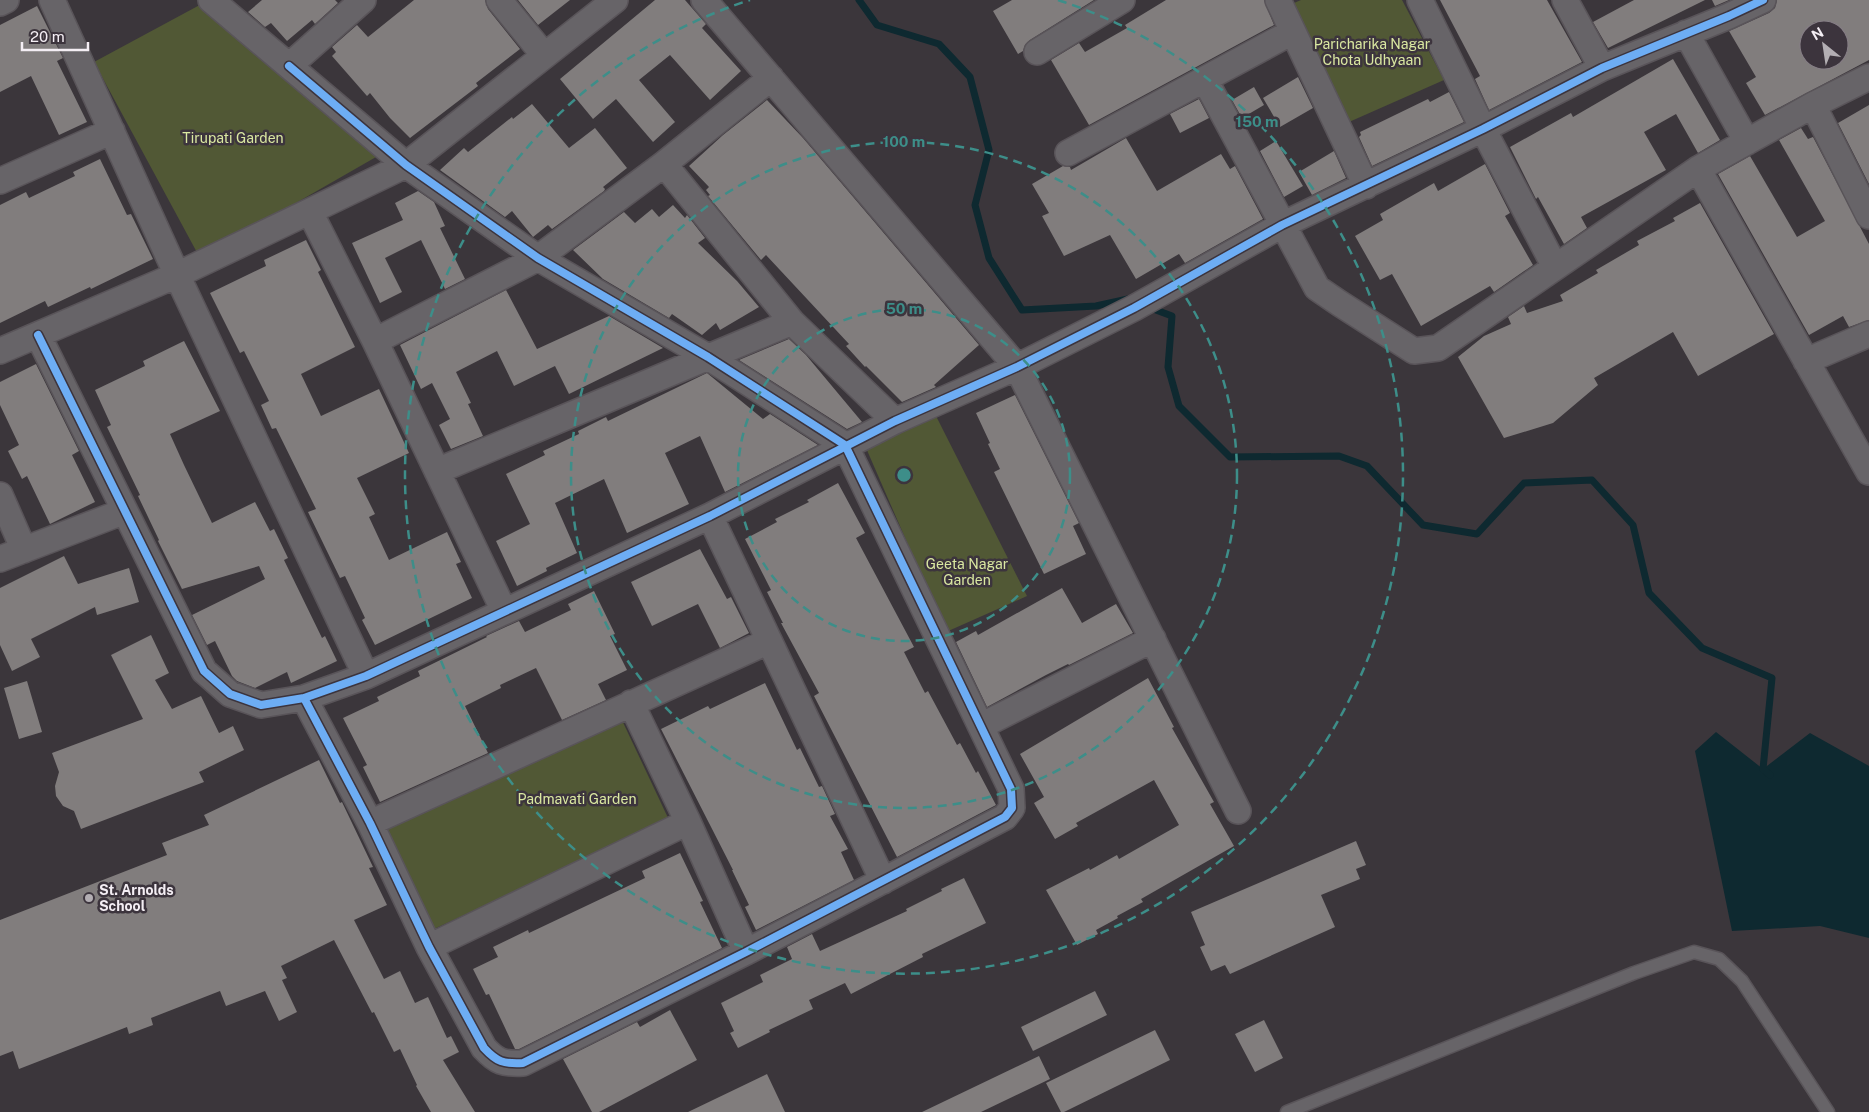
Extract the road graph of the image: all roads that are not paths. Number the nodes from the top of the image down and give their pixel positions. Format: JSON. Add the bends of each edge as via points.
{"nodes":[{"id":1,"x":6,"y":0,"type":"edge"},
{"id":2,"x":52,"y":0,"type":"edge"},
{"id":3,"x":211,"y":0,"type":"edge"},
{"id":4,"x":363,"y":0,"type":"edge"},
{"id":5,"x":499,"y":0,"type":"edge"},
{"id":6,"x":615,"y":0,"type":"edge"},
{"id":7,"x":704,"y":0,"type":"edge"},
{"id":8,"x":1122,"y":0,"type":"edge"},
{"id":9,"x":1278,"y":0,"type":"edge"},
{"id":10,"x":1420,"y":0,"type":"edge"},
{"id":11,"x":1565,"y":0,"type":"edge"},
{"id":12,"x":1763,"y":0,"type":"edge"},
{"id":13,"x":0,"y":3,"type":"edge"},
{"id":14,"x":1725,"y":8,"type":"edge"},
{"id":15,"x":1292,"y":32,"type":"junction"},
{"id":16,"x":1686,"y":33,"type":"junction"},
{"id":17,"x":1037,"y":52,"type":"dead end"},
{"id":18,"x":544,"y":55,"type":"junction"},
{"id":19,"x":289,"y":66,"type":"junction"},
{"id":20,"x":1602,"y":68,"type":"junction"},
{"id":21,"x":1869,"y":77,"type":"edge"},
{"id":22,"x":771,"y":78,"type":"junction"},
{"id":23,"x":1205,"y":80,"type":"junction"},
{"id":24,"x":1813,"y":105,"type":"junction"},
{"id":25,"x":1483,"y":129,"type":"junction"},
{"id":26,"x":112,"y":131,"type":"junction"},
{"id":27,"x":1747,"y":142,"type":"junction"},
{"id":28,"x":1068,"y":153,"type":"dead end"},
{"id":29,"x":664,"y":164,"type":"junction"},
{"id":30,"x":406,"y":165,"type":"junction"},
{"id":31,"x":1698,"y":169,"type":"junction"},
{"id":32,"x":0,"y":181,"type":"edge"},
{"id":33,"x":1366,"y":186,"type":"junction"},
{"id":34,"x":310,"y":212,"type":"junction"},
{"id":35,"x":1869,"y":216,"type":"edge"},
{"id":36,"x":1282,"y":225,"type":"junction"},
{"id":37,"x":538,"y":258,"type":"junction"},
{"id":38,"x":1555,"y":267,"type":"junction"},
{"id":39,"x":177,"y":274,"type":"junction"},
{"id":40,"x":792,"y":322,"type":"junction"},
{"id":41,"x":1869,"y":334,"type":"edge"},
{"id":42,"x":38,"y":335,"type":"junction"},
{"id":43,"x":375,"y":341,"type":"junction"},
{"id":44,"x":0,"y":351,"type":"edge"},
{"id":45,"x":708,"y":357,"type":"junction"},
{"id":46,"x":1806,"y":361,"type":"junction"},
{"id":47,"x":1017,"y":367,"type":"junction"},
{"id":48,"x":895,"y":421,"type":"junction"},
{"id":49,"x":845,"y":445,"type":"junction"},
{"id":50,"x":437,"y":471,"type":"junction"},
{"id":51,"x":1869,"y":472,"type":"edge"},
{"id":52,"x":0,"y":495,"type":"edge"},
{"id":53,"x":125,"y":511,"type":"junction"},
{"id":54,"x":710,"y":516,"type":"junction"},
{"id":55,"x":24,"y":550,"type":"junction"},
{"id":56,"x":0,"y":559,"type":"edge"},
{"id":57,"x":504,"y":611,"type":"junction"},
{"id":58,"x":1153,"y":639,"type":"junction"},
{"id":59,"x":769,"y":641,"type":"junction"},
{"id":60,"x":366,"y":676,"type":"junction"},
{"id":61,"x":304,"y":698,"type":"junction"},
{"id":62,"x":631,"y":703,"type":"junction"},
{"id":63,"x":981,"y":726,"type":"junction"},
{"id":64,"x":1238,"y":812,"type":"dead end"},
{"id":65,"x":688,"y":822,"type":"junction"},
{"id":66,"x":370,"y":823,"type":"junction"},
{"id":67,"x":882,"y":881,"type":"junction"},
{"id":68,"x":429,"y":947,"type":"junction"},
{"id":69,"x":746,"y":952,"type":"junction"},
{"id":70,"x":1286,"y":1112,"type":"edge"},
{"id":71,"x":1828,"y":1112,"type":"edge"}],
"edges":[{"from":1,"to":13,"type":"street"},
{"from":2,"to":26,"type":"street"},
{"from":3,"to":19,"type":"street"},
{"from":4,"to":19,"type":"street"},
{"from":5,"to":18,"type":"street"},
{"from":6,"to":18,"type":"street"},
{"from":7,"to":22,"type":"street"},
{"from":8,"to":17,"type":"street"},
{"from":9,"to":15,"type":"street"},
{"from":10,"to":25,"type":"street"},
{"from":11,"to":20,"type":"street"},
{"from":12,"to":14,"type":"street"},
{"from":14,"to":16,"type":"street"},
{"from":15,"to":23,"type":"street"},
{"from":15,"to":33,"type":"street"},
{"from":16,"to":20,"type":"street"},
{"from":16,"to":27,"type":"street"},
{"from":18,"to":30,"type":"street"},
{"from":19,"to":30,"type":"street"},
{"from":20,"to":25,"type":"street"},
{"from":21,"to":24,"type":"street"},
{"from":22,"to":29,"type":"street"},
{"from":22,"to":47,"type":"street"},
{"from":23,"to":28,"type":"street"},
{"from":23,"to":36,"type":"street"},
{"from":24,"to":27,"type":"street"},
{"from":24,"to":35,"type":"street"},
{"from":25,"to":33,"type":"street"},
{"from":25,"to":38,"type":"street"},
{"from":26,"to":32,"type":"street"},
{"from":26,"to":39,"type":"street"},
{"from":27,"to":31,"type":"street"},
{"from":29,"to":37,"type":"street"},
{"from":29,"to":40,"type":"street"},
{"from":30,"to":34,"type":"street"},
{"from":30,"to":37,"type":"street"},
{"from":31,"to":38,"type":"street"},
{"from":31,"to":46,"type":"street"},
{"from":33,"to":36,"type":"street"},
{"from":34,"to":39,"type":"street"},
{"from":34,"to":43,"type":"street"},
{"from":36,"to":38,"type":"street","via":[[1317,288],[1414,351],[1438,348]]},
{"from":36,"to":47,"type":"street","via":[[1134,308]]},
{"from":37,"to":43,"type":"street"},
{"from":37,"to":45,"type":"street"},
{"from":39,"to":42,"type":"street"},
{"from":39,"to":60,"type":"street"},
{"from":40,"to":45,"type":"street"},
{"from":40,"to":48,"type":"street"},
{"from":41,"to":46,"type":"street"},
{"from":42,"to":44,"type":"street"},
{"from":42,"to":53,"type":"street"},
{"from":43,"to":50,"type":"street"},
{"from":45,"to":49,"type":"street"},
{"from":45,"to":50,"type":"street"},
{"from":46,"to":51,"type":"street"},
{"from":47,"to":48,"type":"street"},
{"from":47,"to":58,"type":"street"},
{"from":48,"to":49,"type":"street"},
{"from":49,"to":54,"type":"street"},
{"from":49,"to":63,"type":"street"},
{"from":50,"to":57,"type":"street"},
{"from":52,"to":55,"type":"street"},
{"from":53,"to":55,"type":"street"},
{"from":53,"to":61,"type":"street","via":[[204,671],[230,694],[261,705]]},
{"from":54,"to":57,"type":"street"},
{"from":54,"to":59,"type":"street"},
{"from":55,"to":56,"type":"street"},
{"from":57,"to":60,"type":"street"},
{"from":58,"to":63,"type":"street"},
{"from":58,"to":64,"type":"street"},
{"from":59,"to":62,"type":"street"},
{"from":59,"to":67,"type":"street"},
{"from":60,"to":61,"type":"street"},
{"from":61,"to":66,"type":"street"},
{"from":62,"to":65,"type":"street"},
{"from":62,"to":66,"type":"street"},
{"from":63,"to":67,"type":"street","via":[[1011,789],[1012,808],[1005,817]]},
{"from":65,"to":68,"type":"street"},
{"from":65,"to":69,"type":"street"},
{"from":66,"to":68,"type":"street"},
{"from":67,"to":69,"type":"street"},
{"from":68,"to":69,"type":"street","via":[[484,1048],[495,1060],[510,1064],[523,1063]]},
{"from":70,"to":71,"type":"lane","via":[[1694,952],[1719,959],[1742,981]]}]}
